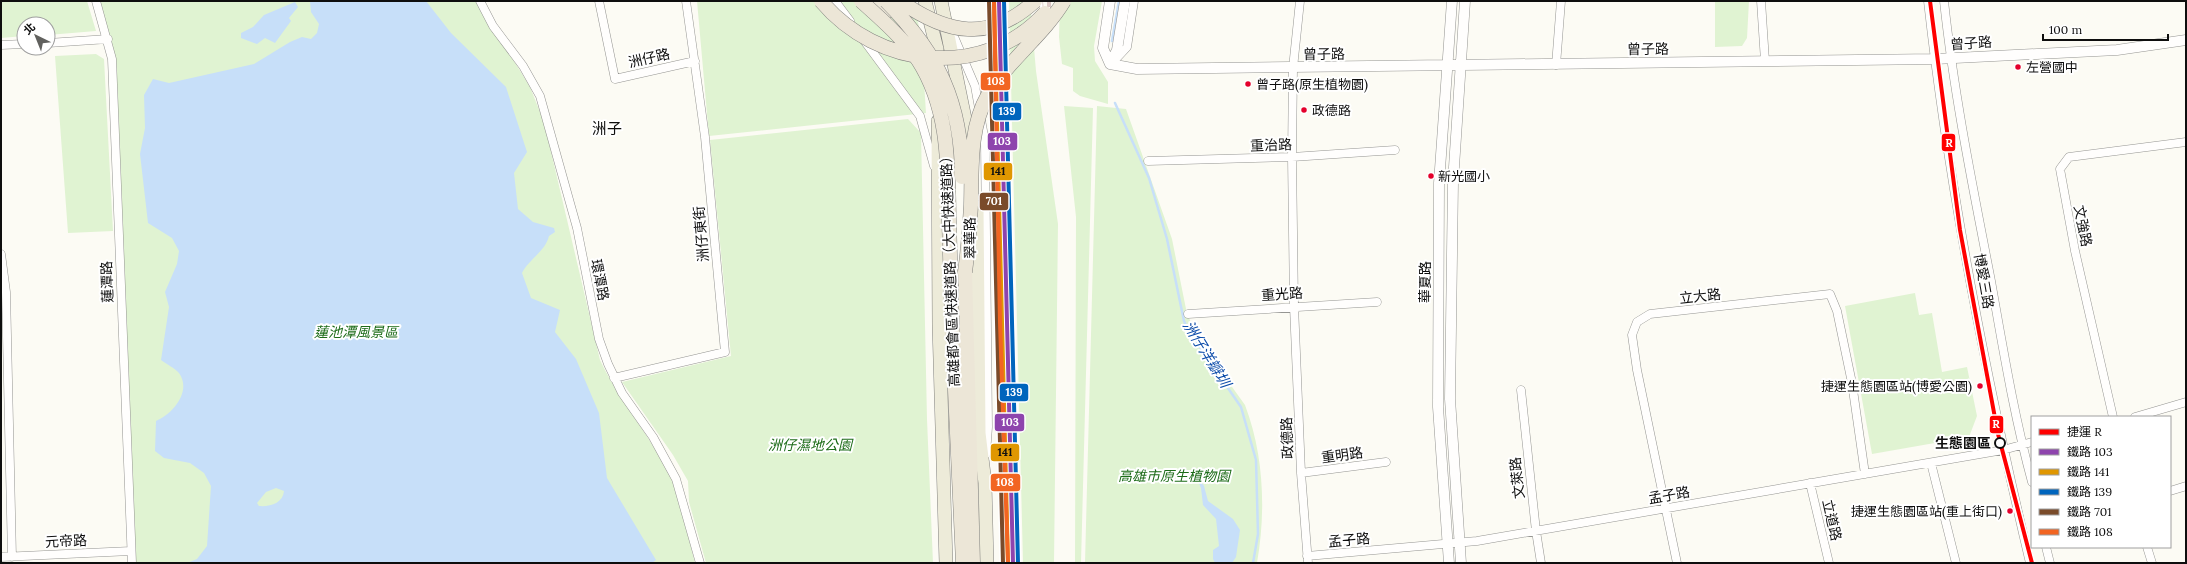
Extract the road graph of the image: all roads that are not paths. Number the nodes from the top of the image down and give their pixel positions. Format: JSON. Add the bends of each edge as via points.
{"nodes":[{"id":1,"x":96,"y":1,"type":"edge"},
{"id":2,"x":480,"y":1,"type":"edge"},
{"id":3,"x":599,"y":1,"type":"edge"},
{"id":4,"x":686,"y":1,"type":"edge"},
{"id":5,"x":821,"y":1,"type":"edge"},
{"id":6,"x":835,"y":1,"type":"edge"},
{"id":7,"x":861,"y":1,"type":"edge"},
{"id":8,"x":874,"y":1,"type":"edge"},
{"id":9,"x":886,"y":1,"type":"edge"},
{"id":10,"x":900,"y":1,"type":"edge"},
{"id":11,"x":906,"y":1,"type":"edge"},
{"id":12,"x":925,"y":1,"type":"edge"},
{"id":13,"x":941,"y":1,"type":"edge"},
{"id":14,"x":1035,"y":1,"type":"edge"},
{"id":15,"x":1055,"y":1,"type":"edge"},
{"id":16,"x":1064,"y":1,"type":"edge"},
{"id":17,"x":1110,"y":1,"type":"edge"},
{"id":18,"x":1125,"y":1,"type":"edge"},
{"id":19,"x":1134,"y":1,"type":"edge"},
{"id":20,"x":1300,"y":1,"type":"edge"},
{"id":21,"x":1452,"y":1,"type":"edge"},
{"id":22,"x":1465,"y":1,"type":"edge"},
{"id":23,"x":1561,"y":1,"type":"edge"},
{"id":24,"x":1761,"y":1,"type":"edge"},
{"id":25,"x":1928,"y":1,"type":"edge"},
{"id":26,"x":1944,"y":1,"type":"edge"},
{"id":27,"x":108,"y":39,"type":"junction"},
{"id":28,"x":2186,"y":40,"type":"edge"},
{"id":29,"x":56,"y":42,"type":"edge"},
{"id":30,"x":16,"y":44,"type":"edge"},
{"id":31,"x":1,"y":45,"type":"edge"},
{"id":32,"x":1950,"y":59,"type":"junction"},
{"id":33,"x":1935,"y":60,"type":"junction"},
{"id":34,"x":695,"y":61,"type":"junction"},
{"id":35,"x":1765,"y":61,"type":"junction"},
{"id":36,"x":1110,"y":64,"type":"junction"},
{"id":37,"x":1461,"y":65,"type":"junction"},
{"id":38,"x":1556,"y":65,"type":"junction"},
{"id":39,"x":1448,"y":66,"type":"junction"},
{"id":40,"x":1293,"y":68,"type":"junction"},
{"id":41,"x":2186,"y":142,"type":"edge"},
{"id":42,"x":1395,"y":150,"type":"dead end"},
{"id":43,"x":1292,"y":157,"type":"junction"},
{"id":44,"x":1148,"y":161,"type":"dead end"},
{"id":45,"x":938,"y":182,"type":"junction"},
{"id":46,"x":1,"y":254,"type":"edge"},
{"id":47,"x":1439,"y":254,"type":"junction"},
{"id":48,"x":1452,"y":254,"type":"junction"},
{"id":49,"x":965,"y":272,"type":"junction"},
{"id":50,"x":1377,"y":302,"type":"dead end"},
{"id":51,"x":1294,"y":306,"type":"junction"},
{"id":52,"x":1188,"y":314,"type":"dead end"},
{"id":53,"x":614,"y":378,"type":"junction"},
{"id":54,"x":1521,"y":390,"type":"dead end"},
{"id":55,"x":2186,"y":402,"type":"edge"},
{"id":56,"x":2113,"y":416,"type":"edge"},
{"id":57,"x":2138,"y":416,"type":"edge"},
{"id":58,"x":2031,"y":442,"type":"edge"},
{"id":59,"x":2022,"y":445,"type":"junction"},
{"id":60,"x":2003,"y":450,"type":"junction"},
{"id":61,"x":1386,"y":462,"type":"dead end"},
{"id":62,"x":1931,"y":463,"type":"junction"},
{"id":63,"x":1301,"y":473,"type":"junction"},
{"id":64,"x":1865,"y":474,"type":"junction"},
{"id":65,"x":2031,"y":478,"type":"edge"},
{"id":66,"x":1810,"y":484,"type":"junction"},
{"id":67,"x":2186,"y":486,"type":"edge"},
{"id":68,"x":2171,"y":491,"type":"edge"},
{"id":69,"x":1666,"y":508,"type":"junction"},
{"id":70,"x":1536,"y":531,"type":"junction"},
{"id":71,"x":1460,"y":543,"type":"junction"},
{"id":72,"x":1448,"y":544,"type":"junction"},
{"id":73,"x":2046,"y":548,"type":"edge"},
{"id":74,"x":2147,"y":548,"type":"edge"},
{"id":75,"x":131,"y":551,"type":"junction"},
{"id":76,"x":12,"y":556,"type":"junction"},
{"id":77,"x":1,"y":557,"type":"edge"},
{"id":78,"x":1307,"y":559,"type":"edge"},
{"id":79,"x":132,"y":563,"type":"edge"},
{"id":80,"x":700,"y":563,"type":"edge"},
{"id":81,"x":946,"y":563,"type":"edge"},
{"id":82,"x":963,"y":563,"type":"edge"},
{"id":83,"x":973,"y":563,"type":"edge"},
{"id":84,"x":987,"y":563,"type":"edge"},
{"id":85,"x":1449,"y":563,"type":"edge"},
{"id":86,"x":1461,"y":563,"type":"edge"},
{"id":87,"x":1541,"y":563,"type":"edge"},
{"id":88,"x":1677,"y":563,"type":"edge"},
{"id":89,"x":1829,"y":563,"type":"edge"},
{"id":90,"x":1956,"y":563,"type":"edge"},
{"id":91,"x":2030,"y":563,"type":"edge"},
{"id":92,"x":2050,"y":563,"type":"edge"},
{"id":93,"x":2152,"y":563,"type":"edge"}],
"edges":[{"from":1,"to":27,"type":"street","name":"蓮潭路"},
{"from":2,"to":53,"type":"street","name":"環潭路","via":[[493,26],[523,66],[546,111],[576,228],[599,339]]},
{"from":3,"to":34,"type":"street","name":"洲仔路","via":[[616,79]]},
{"from":4,"to":34,"type":"street","name":"洲仔東街"},
{"from":5,"to":15,"type":"highway","bridge":true,"via":[[845,25],[867,39],[927,59],[969,56],[1002,44],[1028,29]]},
{"from":6,"to":45,"type":"street","via":[[920,116]]},
{"from":7,"to":82,"type":"highway","name":"高雄都會區快速道路（大中快速道路）","bridge":true,"via":[[889,27],[918,60],[930,82],[944,130],[948,162],[952,325]]},
{"from":8,"to":11,"type":"highway","via":[[890,10]]},
{"from":9,"to":49,"type":"highway","name":"高雄都會區快速道路（大中快速道路）","bridge":true,"via":[[924,44],[939,70],[954,108],[962,158],[962,243]]},
{"from":10,"to":14,"type":"highway","bridge":true,"via":[[937,23],[966,30],[1005,22]]},
{"from":12,"to":45,"type":"main road","via":[[937,49]]},
{"from":13,"to":84,"type":"main road","name":"翠華路","via":[[976,174],[979,433],[985,483]]},
{"from":16,"to":49,"type":"highway","bridge":true,"via":[[1048,23],[1006,67],[987,96],[976,126]]},
{"from":17,"to":36,"type":"street","via":[[1103,48]]},
{"from":18,"to":36,"type":"street","via":[[1117,50]]},
{"from":19,"to":36,"type":"street","via":[[1127,47]]},
{"from":20,"to":40,"type":"street","name":"政德路"},
{"from":21,"to":39,"type":"street","name":"華夏路"},
{"from":22,"to":37,"type":"street","name":"華夏路"},
{"from":23,"to":38,"type":"street"},
{"from":24,"to":35,"type":"street"},
{"from":25,"to":33,"type":"street","name":"博愛三路"},
{"from":26,"to":32,"type":"street","name":"博愛三路"},
{"from":27,"to":29,"type":"street"},
{"from":27,"to":75,"type":"street","name":"蓮潭路","via":[[112,59]]},
{"from":28,"to":32,"type":"street","name":"曾子路","via":[[2117,50]]},
{"from":30,"to":31,"type":"street"},
{"from":32,"to":33,"type":"street","name":"曾子路"},
{"from":32,"to":59,"type":"street","name":"博愛三路"},
{"from":33,"to":35,"type":"street","name":"曾子路"},
{"from":33,"to":60,"type":"street","name":"博愛三路","via":[[1969,275]]},
{"from":34,"to":53,"type":"street","name":"洲仔東街","via":[[705,137],[725,352]]},
{"from":35,"to":38,"type":"street","name":"曾子路"},
{"from":36,"to":40,"type":"street","name":"曾子路","via":[[1131,69]]},
{"from":37,"to":38,"type":"street","name":"曾子路"},
{"from":37,"to":39,"type":"street","name":"曾子路"},
{"from":37,"to":48,"type":"street","name":"華夏路","via":[[1453,182]]},
{"from":39,"to":40,"type":"street","name":"曾子路"},
{"from":39,"to":47,"type":"street","name":"華夏路","via":[[1439,183]]},
{"from":40,"to":43,"type":"street","name":"政德路"},
{"from":41,"to":56,"type":"street","name":"文強路","via":[[2069,157],[2060,169],[2075,251]]},
{"from":42,"to":43,"type":"street","name":"重治路"},
{"from":43,"to":44,"type":"street","name":"重治路"},
{"from":43,"to":51,"type":"street","name":"政德路"},
{"from":45,"to":81,"type":"main road"},
{"from":46,"to":76,"type":"street","via":[[6,299]]},
{"from":47,"to":48,"type":"street"},
{"from":47,"to":72,"type":"street","name":"華夏路","via":[[1438,407]]},
{"from":48,"to":71,"type":"street","name":"華夏路","via":[[1450,412]]},
{"from":49,"to":83,"type":"highway","name":"高雄都會區快速道路（大中快速道路）"},
{"from":50,"to":51,"type":"street","name":"重光路"},
{"from":51,"to":52,"type":"street","name":"重光路"},
{"from":51,"to":63,"type":"street","name":"政德路"},
{"from":53,"to":80,"type":"street","name":"環潭路","via":[[653,437],[676,479]]},
{"from":54,"to":70,"type":"street","name":"文萊路"},
{"from":55,"to":57,"type":"street"},
{"from":58,"to":59,"type":"street","name":"孟子路"},
{"from":59,"to":60,"type":"street","name":"孟子路"},
{"from":59,"to":65,"type":"street","name":"博愛三路"},
{"from":60,"to":62,"type":"street","name":"孟子路"},
{"from":60,"to":91,"type":"street","name":"博愛三路"},
{"from":61,"to":63,"type":"street","name":"重明路"},
{"from":62,"to":64,"type":"street","name":"孟子路"},
{"from":62,"to":90,"type":"street"},
{"from":63,"to":78,"type":"street","name":"政德路"},
{"from":64,"to":66,"type":"street","name":"孟子路"},
{"from":64,"to":69,"type":"street","name":"立大路","via":[[1852,383],[1837,310],[1830,294],[1650,314],[1637,322],[1632,335]]},
{"from":66,"to":69,"type":"street","name":"孟子路"},
{"from":66,"to":89,"type":"street","name":"立道路"},
{"from":67,"to":68,"type":"street"},
{"from":69,"to":70,"type":"street","name":"孟子路"},
{"from":69,"to":88,"type":"street","name":"立大路"},
{"from":70,"to":71,"type":"street","name":"孟子路"},
{"from":70,"to":87,"type":"street","name":"文萊路"},
{"from":71,"to":72,"type":"street","name":"孟子路"},
{"from":71,"to":86,"type":"street","name":"華夏路"},
{"from":72,"to":78,"type":"street","name":"孟子路"},
{"from":72,"to":85,"type":"street","name":"華夏路"},
{"from":73,"to":92,"type":"street"},
{"from":74,"to":93,"type":"street"},
{"from":75,"to":76,"type":"street","name":"元帝路"},
{"from":75,"to":79,"type":"street","name":"蓮潭路"},
{"from":76,"to":77,"type":"street","name":"元帝路"}]}
